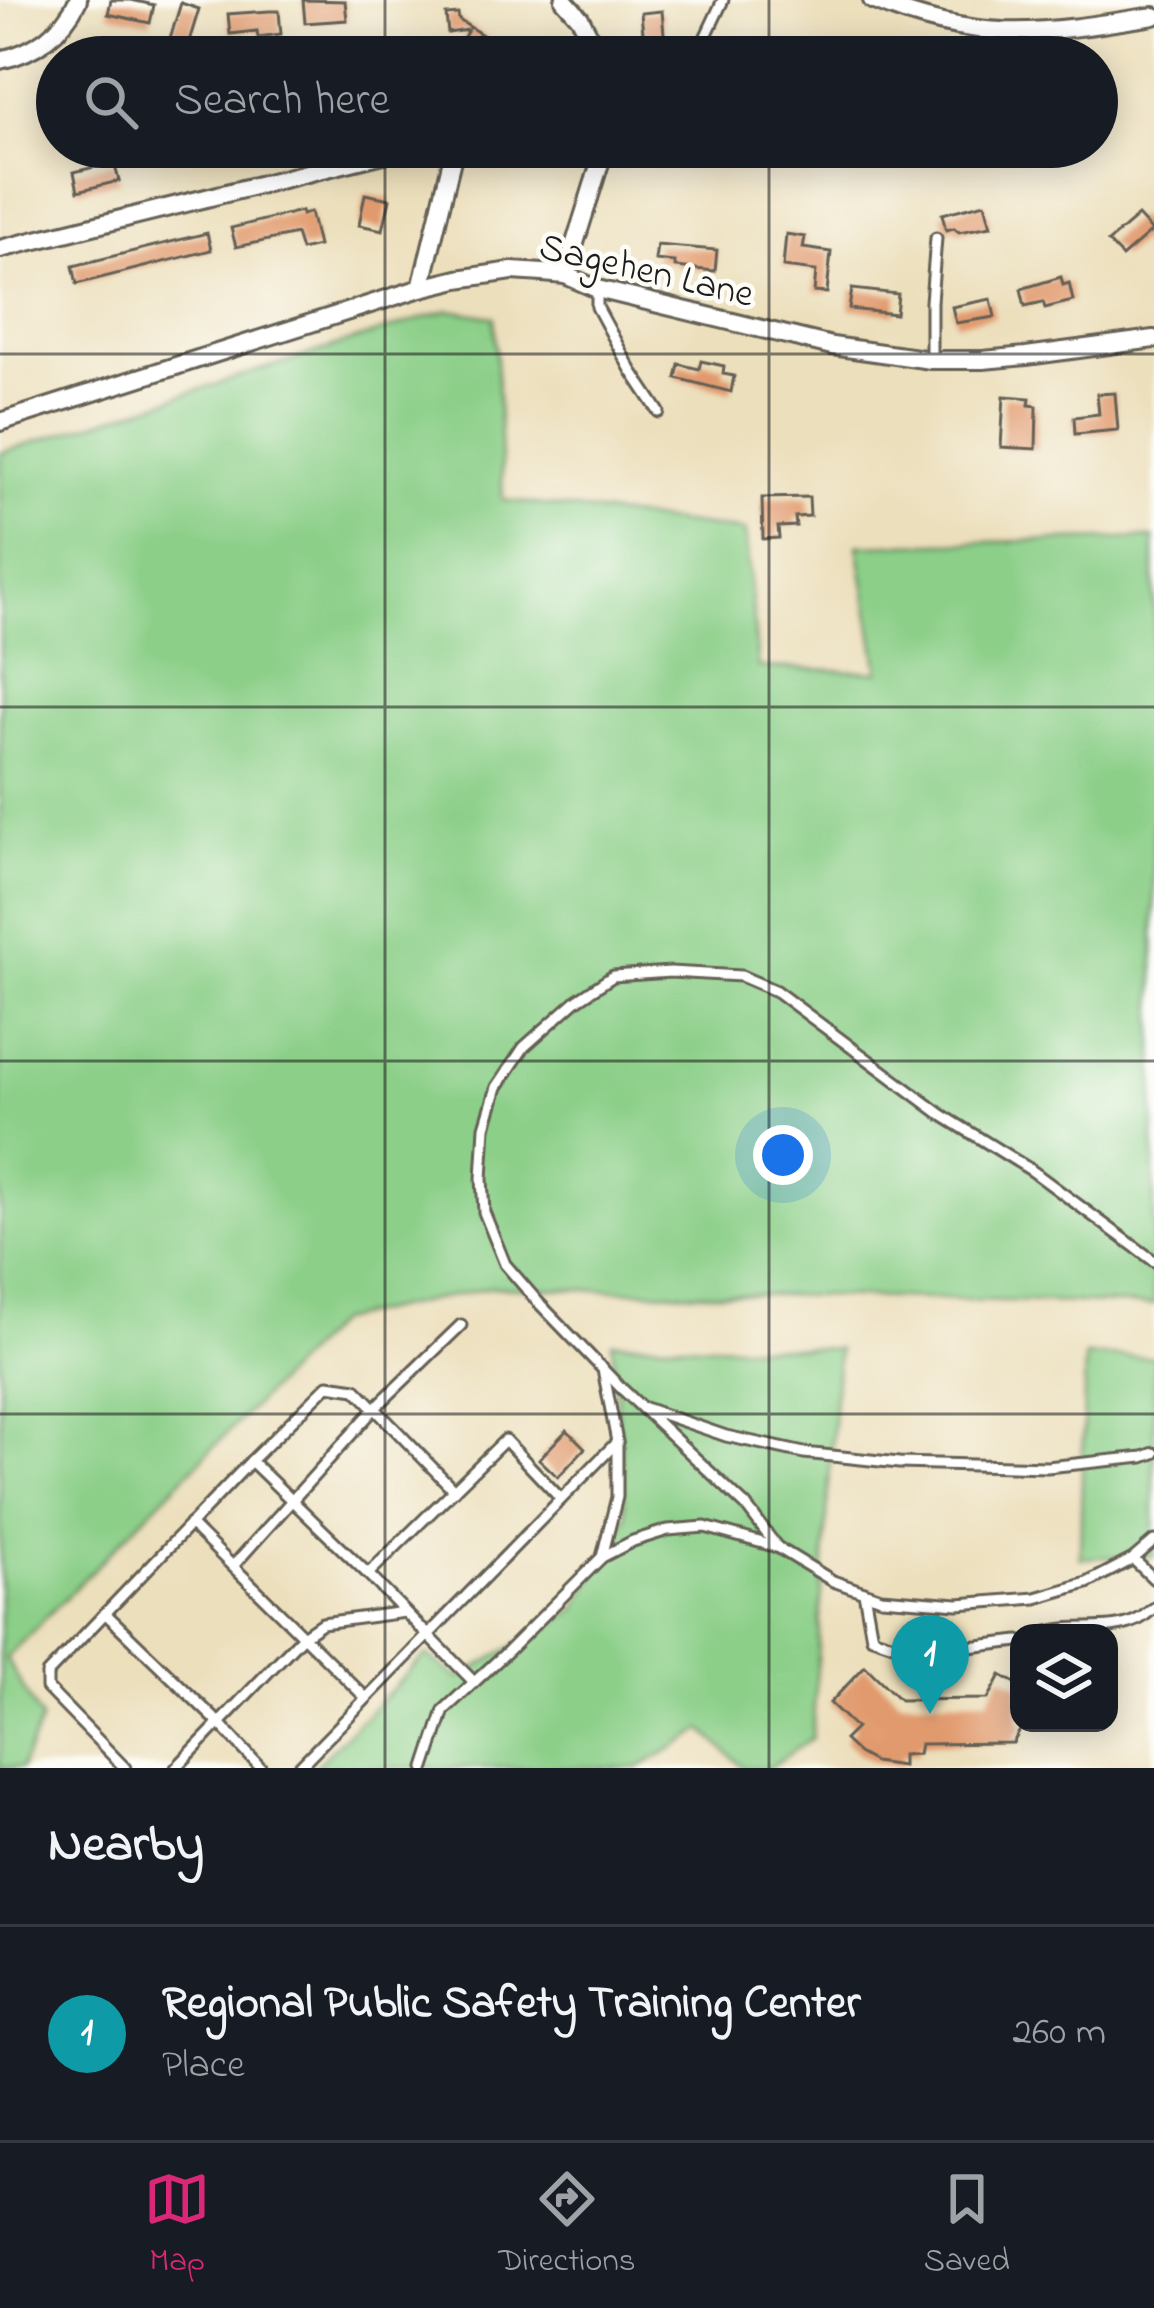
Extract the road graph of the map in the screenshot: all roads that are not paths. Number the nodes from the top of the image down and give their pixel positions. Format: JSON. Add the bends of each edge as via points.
{"nodes":[{"id":1,"x":78,"y":0,"type":"edge"},
{"id":2,"x":564,"y":0,"type":"edge"},
{"id":3,"x":722,"y":0,"type":"edge"},
{"id":4,"x":872,"y":0,"type":"edge"},
{"id":5,"x":1154,"y":16,"type":"edge"},
{"id":6,"x":50,"y":36,"type":"edge"},
{"id":7,"x":589,"y":36,"type":"edge"},
{"id":8,"x":706,"y":36,"type":"edge"},
{"id":9,"x":36,"y":46,"type":"edge"},
{"id":10,"x":0,"y":60,"type":"edge"},
{"id":11,"x":327,"y":168,"type":"edge"},
{"id":12,"x":450,"y":168,"type":"edge"},
{"id":13,"x":598,"y":168,"type":"edge"},
{"id":14,"x":936,"y":238,"type":"dead end"},
{"id":15,"x":0,"y":249,"type":"edge"},
{"id":16,"x":565,"y":275,"type":"junction"},
{"id":17,"x":421,"y":288,"type":"junction"},
{"id":18,"x":597,"y":289,"type":"junction"},
{"id":19,"x":1154,"y":339,"type":"edge"},
{"id":20,"x":931,"y":360,"type":"junction"},
{"id":21,"x":658,"y":412,"type":"dead end"},
{"id":22,"x":0,"y":422,"type":"edge"},
{"id":23,"x":1154,"y":1261,"type":"edge"},
{"id":24,"x":461,"y":1325,"type":"dead end"},
{"id":25,"x":603,"y":1369,"type":"junction"},
{"id":26,"x":640,"y":1406,"type":"junction"},
{"id":27,"x":374,"y":1408,"type":"junction"},
{"id":28,"x":617,"y":1442,"type":"junction"},
{"id":29,"x":1154,"y":1453,"type":"edge"},
{"id":30,"x":250,"y":1461,"type":"junction"},
{"id":31,"x":454,"y":1490,"type":"junction"},
{"id":32,"x":561,"y":1499,"type":"junction"},
{"id":33,"x":292,"y":1501,"type":"junction"},
{"id":34,"x":190,"y":1524,"type":"junction"},
{"id":35,"x":1154,"y":1541,"type":"edge"},
{"id":36,"x":777,"y":1547,"type":"junction"},
{"id":37,"x":602,"y":1557,"type":"junction"},
{"id":38,"x":1132,"y":1558,"type":"junction"},
{"id":39,"x":232,"y":1566,"type":"junction"},
{"id":40,"x":368,"y":1574,"type":"junction"},
{"id":41,"x":1154,"y":1579,"type":"edge"},
{"id":42,"x":864,"y":1592,"type":"junction"},
{"id":43,"x":1154,"y":1608,"type":"edge"},
{"id":44,"x":405,"y":1612,"type":"junction"},
{"id":45,"x":105,"y":1613,"type":"junction"},
{"id":46,"x":1118,"y":1625,"type":"edge"},
{"id":47,"x":303,"y":1636,"type":"junction"},
{"id":48,"x":427,"y":1636,"type":"junction"},
{"id":49,"x":1010,"y":1642,"type":"edge"},
{"id":50,"x":474,"y":1682,"type":"junction"},
{"id":51,"x":366,"y":1698,"type":"junction"},
{"id":52,"x":219,"y":1723,"type":"junction"},
{"id":53,"x":125,"y":1768,"type":"edge"},
{"id":54,"x":176,"y":1768,"type":"edge"},
{"id":55,"x":261,"y":1768,"type":"edge"},
{"id":56,"x":298,"y":1768,"type":"edge"},
{"id":57,"x":425,"y":1768,"type":"edge"}],
"edges":[{"from":1,"to":6,"type":"street"},
{"from":2,"to":7,"type":"street"},
{"from":3,"to":8,"type":"lane"},
{"from":4,"to":5,"type":"street","via":[[978,31],[1052,32]]},
{"from":9,"to":10,"type":"street"},
{"from":11,"to":15,"type":"street"},
{"from":12,"to":17,"type":"street"},
{"from":13,"to":16,"type":"street"},
{"from":14,"to":20,"type":"lane"},
{"from":16,"to":17,"type":"street","name":"Sagehen Lane","via":[[512,271]]},
{"from":16,"to":18,"type":"street","name":"Sagehen Lane"},
{"from":17,"to":22,"type":"street","name":"Sagehen Lane"},
{"from":18,"to":20,"type":"street","name":"Sagehen Lane","via":[[832,346]]},
{"from":18,"to":21,"type":"lane","via":[[596,307]]},
{"from":19,"to":20,"type":"street","name":"Sagehen Lane"},
{"from":23,"to":25,"type":"lane","via":[[776,991],[740,976],[613,976],[524,1047],[496,1087],[482,1179],[484,1212],[506,1264]]},
{"from":24,"to":27,"type":"lane"},
{"from":25,"to":26,"type":"lane"},
{"from":25,"to":28,"type":"lane"},
{"from":26,"to":29,"type":"lane","via":[[726,1436],[899,1463],[1048,1467]]},
{"from":26,"to":36,"type":"lane","via":[[746,1506]]},
{"from":27,"to":30,"type":"lane","via":[[356,1389],[328,1385]]},
{"from":27,"to":31,"type":"lane"},
{"from":27,"to":33,"type":"lane"},
{"from":28,"to":32,"type":"lane"},
{"from":28,"to":37,"type":"lane","via":[[617,1497]]},
{"from":30,"to":33,"type":"lane"},
{"from":30,"to":34,"type":"lane"},
{"from":31,"to":32,"type":"lane","via":[[505,1440]]},
{"from":31,"to":40,"type":"lane"},
{"from":32,"to":48,"type":"lane"},
{"from":33,"to":39,"type":"lane"},
{"from":33,"to":40,"type":"lane"},
{"from":34,"to":39,"type":"lane"},
{"from":34,"to":45,"type":"lane"},
{"from":35,"to":38,"type":"lane"},
{"from":36,"to":37,"type":"lane","via":[[705,1527],[668,1530]]},
{"from":36,"to":42,"type":"lane"},
{"from":37,"to":50,"type":"lane"},
{"from":38,"to":41,"type":"lane"},
{"from":38,"to":42,"type":"lane","via":[[1036,1598],[958,1604]]},
{"from":39,"to":47,"type":"lane"},
{"from":40,"to":44,"type":"lane"},
{"from":42,"to":49,"type":"lane","via":[[872,1637],[920,1653]]},
{"from":43,"to":46,"type":"lane"},
{"from":44,"to":47,"type":"lane","via":[[322,1623]]},
{"from":44,"to":48,"type":"lane"},
{"from":45,"to":52,"type":"lane"},
{"from":45,"to":53,"type":"lane","via":[[47,1674],[47,1688]]},
{"from":47,"to":51,"type":"lane"},
{"from":47,"to":52,"type":"lane"},
{"from":48,"to":50,"type":"lane"},
{"from":48,"to":51,"type":"lane"},
{"from":50,"to":57,"type":"lane","via":[[444,1710]]},
{"from":51,"to":56,"type":"lane"},
{"from":52,"to":54,"type":"lane"},
{"from":52,"to":55,"type":"lane"}]}
